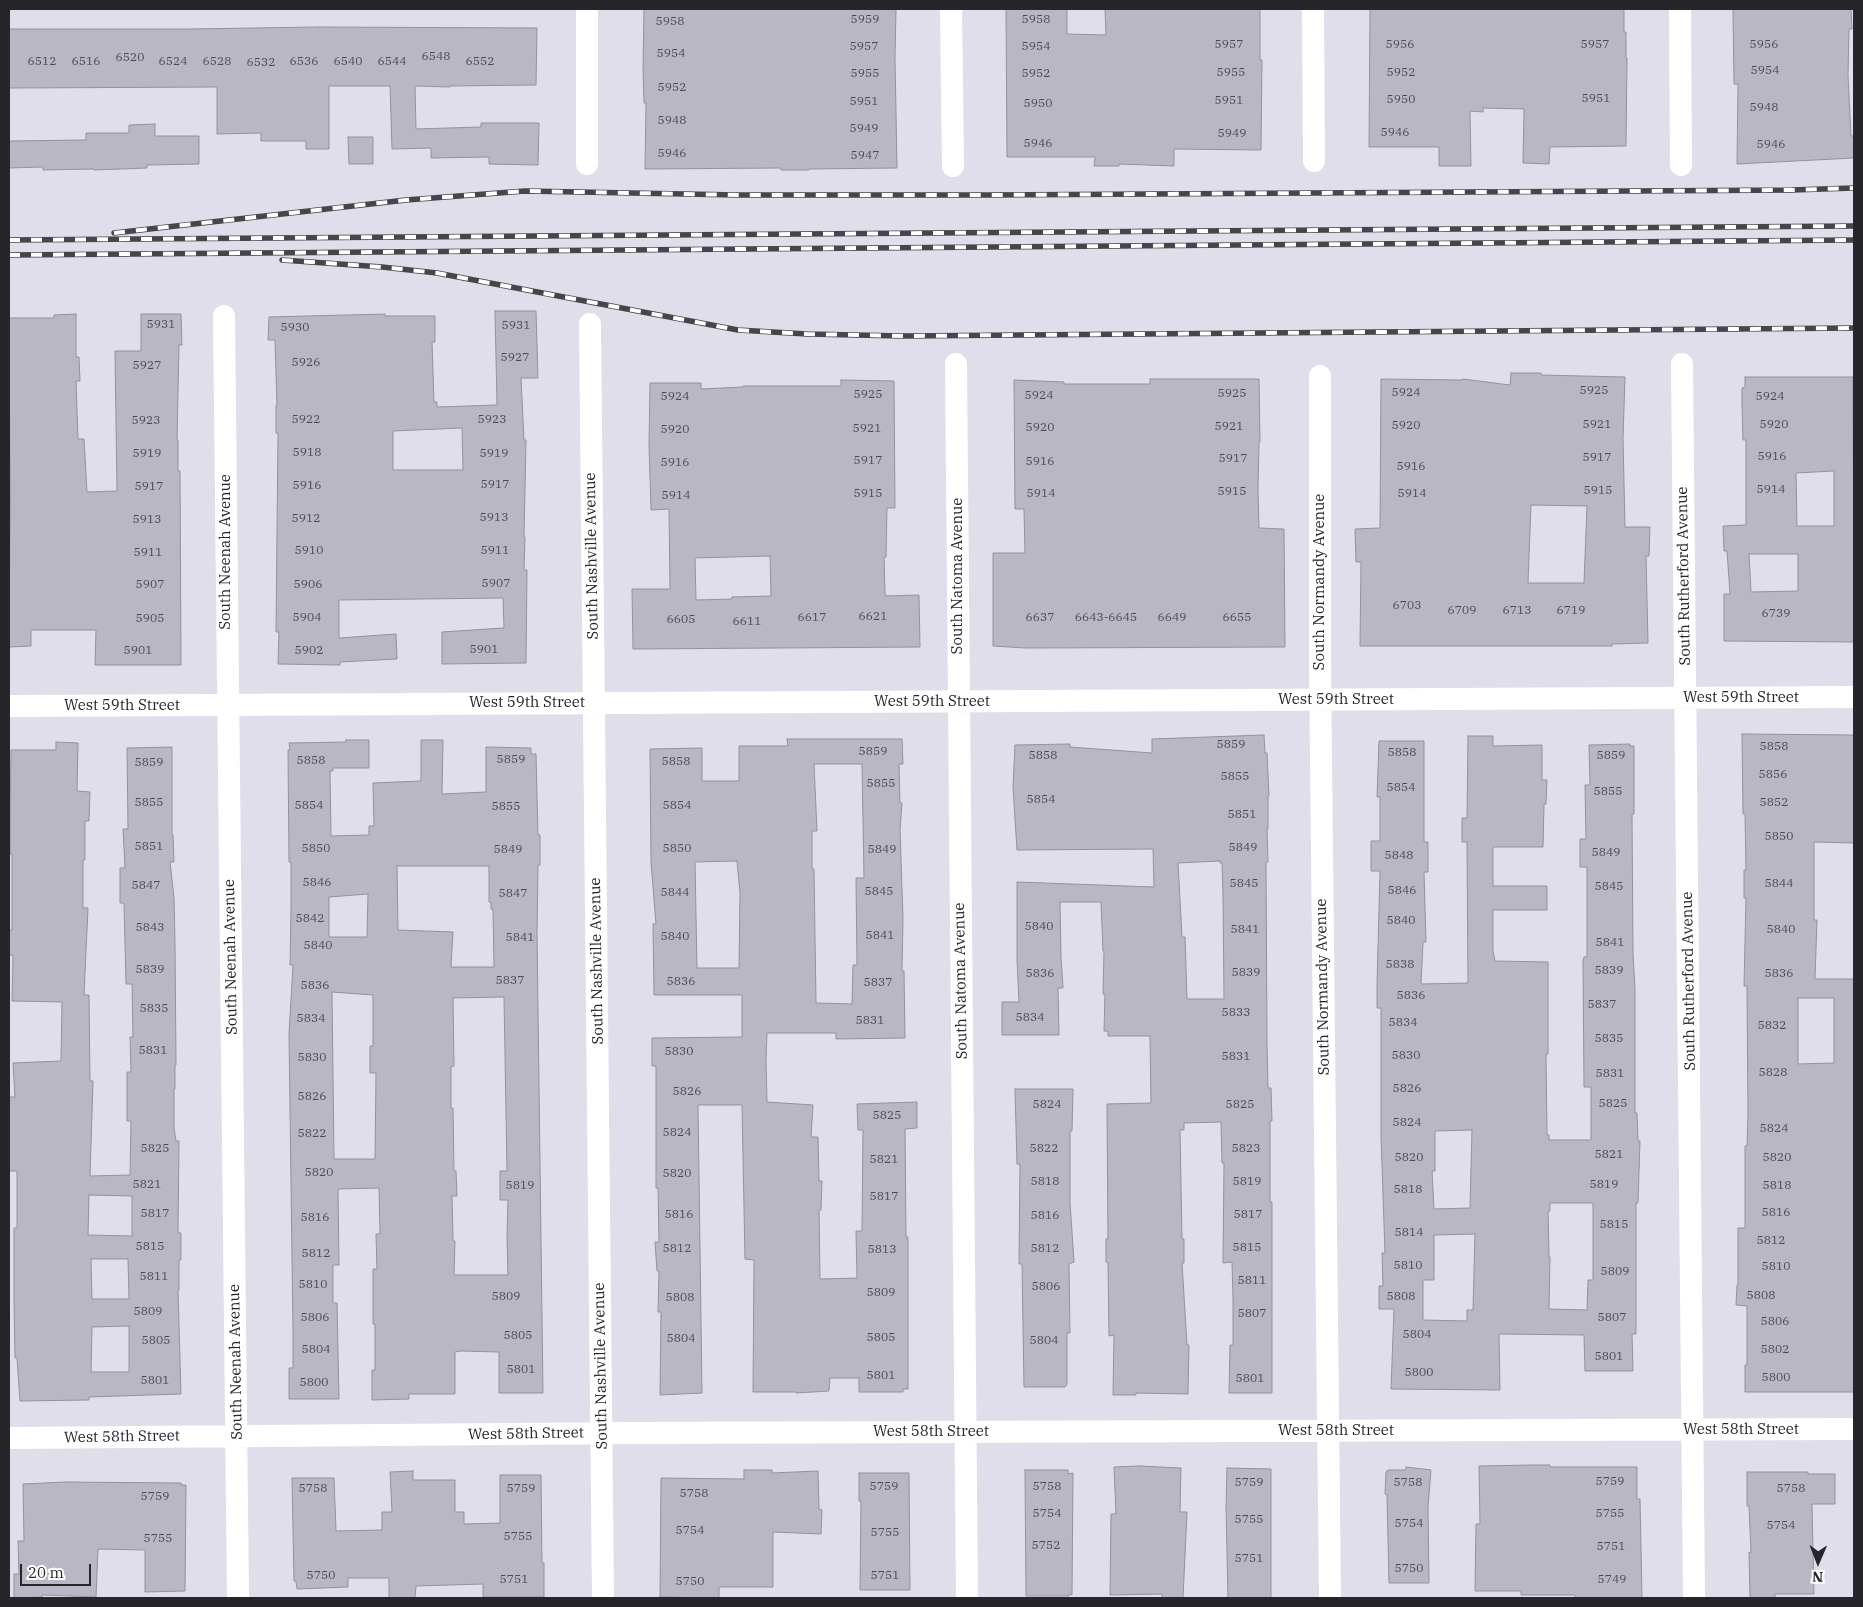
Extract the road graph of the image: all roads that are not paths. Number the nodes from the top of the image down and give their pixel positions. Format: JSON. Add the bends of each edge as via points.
{"nodes":[{"id":1,"x":587,"y":9,"type":"edge"},
{"id":2,"x":951,"y":9,"type":"edge"},
{"id":3,"x":1313,"y":9,"type":"edge"},
{"id":4,"x":1680,"y":9,"type":"edge"},
{"id":5,"x":1314,"y":161,"type":"dead end"},
{"id":6,"x":587,"y":164,"type":"dead end"},
{"id":7,"x":1681,"y":165,"type":"dead end"},
{"id":8,"x":953,"y":166,"type":"dead end"},
{"id":9,"x":224,"y":316,"type":"dead end"},
{"id":10,"x":590,"y":324,"type":"dead end"},
{"id":11,"x":956,"y":364,"type":"dead end"},
{"id":12,"x":1682,"y":364,"type":"dead end"},
{"id":13,"x":1320,"y":376,"type":"dead end"},
{"id":14,"x":1854,"y":697,"type":"edge"},
{"id":15,"x":1686,"y":698,"type":"junction"},
{"id":16,"x":1320,"y":700,"type":"junction"},
{"id":17,"x":959,"y":702,"type":"junction"},
{"id":18,"x":594,"y":703,"type":"junction"},
{"id":19,"x":228,"y":705,"type":"junction"},
{"id":20,"x":9,"y":706,"type":"edge"},
{"id":21,"x":1854,"y":1429,"type":"edge"},
{"id":22,"x":1693,"y":1430,"type":"junction"},
{"id":23,"x":966,"y":1432,"type":"junction"},
{"id":24,"x":1328,"y":1432,"type":"junction"},
{"id":25,"x":602,"y":1434,"type":"junction"},
{"id":26,"x":237,"y":1436,"type":"junction"},
{"id":27,"x":9,"y":1438,"type":"edge"},
{"id":28,"x":238,"y":1598,"type":"edge"},
{"id":29,"x":603,"y":1598,"type":"edge"},
{"id":30,"x":967,"y":1598,"type":"edge"},
{"id":31,"x":1330,"y":1598,"type":"edge"},
{"id":32,"x":1694,"y":1598,"type":"edge"}],
"edges":[{"from":1,"to":6,"type":"street"},
{"from":2,"to":8,"type":"street"},
{"from":3,"to":5,"type":"street"},
{"from":4,"to":7,"type":"street"},
{"from":9,"to":19,"type":"street","name":"South Neenah Avenue"},
{"from":10,"to":18,"type":"street","name":"South Nashville Avenue"},
{"from":11,"to":17,"type":"street","name":"South Natoma Avenue"},
{"from":12,"to":15,"type":"street","name":"South Rutherford Avenue"},
{"from":13,"to":16,"type":"street","name":"South Normandy Avenue"},
{"from":14,"to":15,"type":"street","name":"West 59th Street"},
{"from":15,"to":16,"type":"street","name":"West 59th Street"},
{"from":15,"to":22,"type":"street","name":"South Rutherford Avenue"},
{"from":16,"to":17,"type":"street","name":"West 59th Street"},
{"from":16,"to":24,"type":"street","name":"South Normandy Avenue"},
{"from":17,"to":18,"type":"street","name":"West 59th Street"},
{"from":17,"to":23,"type":"street","name":"South Natoma Avenue"},
{"from":18,"to":19,"type":"street","name":"West 59th Street"},
{"from":18,"to":25,"type":"street","name":"South Nashville Avenue"},
{"from":19,"to":20,"type":"street","name":"West 59th Street"},
{"from":19,"to":26,"type":"street","name":"South Neenah Avenue"},
{"from":21,"to":22,"type":"street","name":"West 58th Street"},
{"from":22,"to":24,"type":"street","name":"West 58th Street"},
{"from":22,"to":32,"type":"street","name":"South Rutherford Avenue"},
{"from":23,"to":24,"type":"street","name":"West 58th Street"},
{"from":23,"to":25,"type":"street","name":"West 58th Street"},
{"from":23,"to":30,"type":"street","name":"South Natoma Avenue"},
{"from":24,"to":31,"type":"street","name":"South Normandy Avenue"},
{"from":25,"to":26,"type":"street","name":"West 58th Street"},
{"from":25,"to":29,"type":"street","name":"South Nashville Avenue"},
{"from":26,"to":27,"type":"street","name":"West 58th Street"},
{"from":26,"to":28,"type":"street","name":"South Neenah Avenue"}]}
